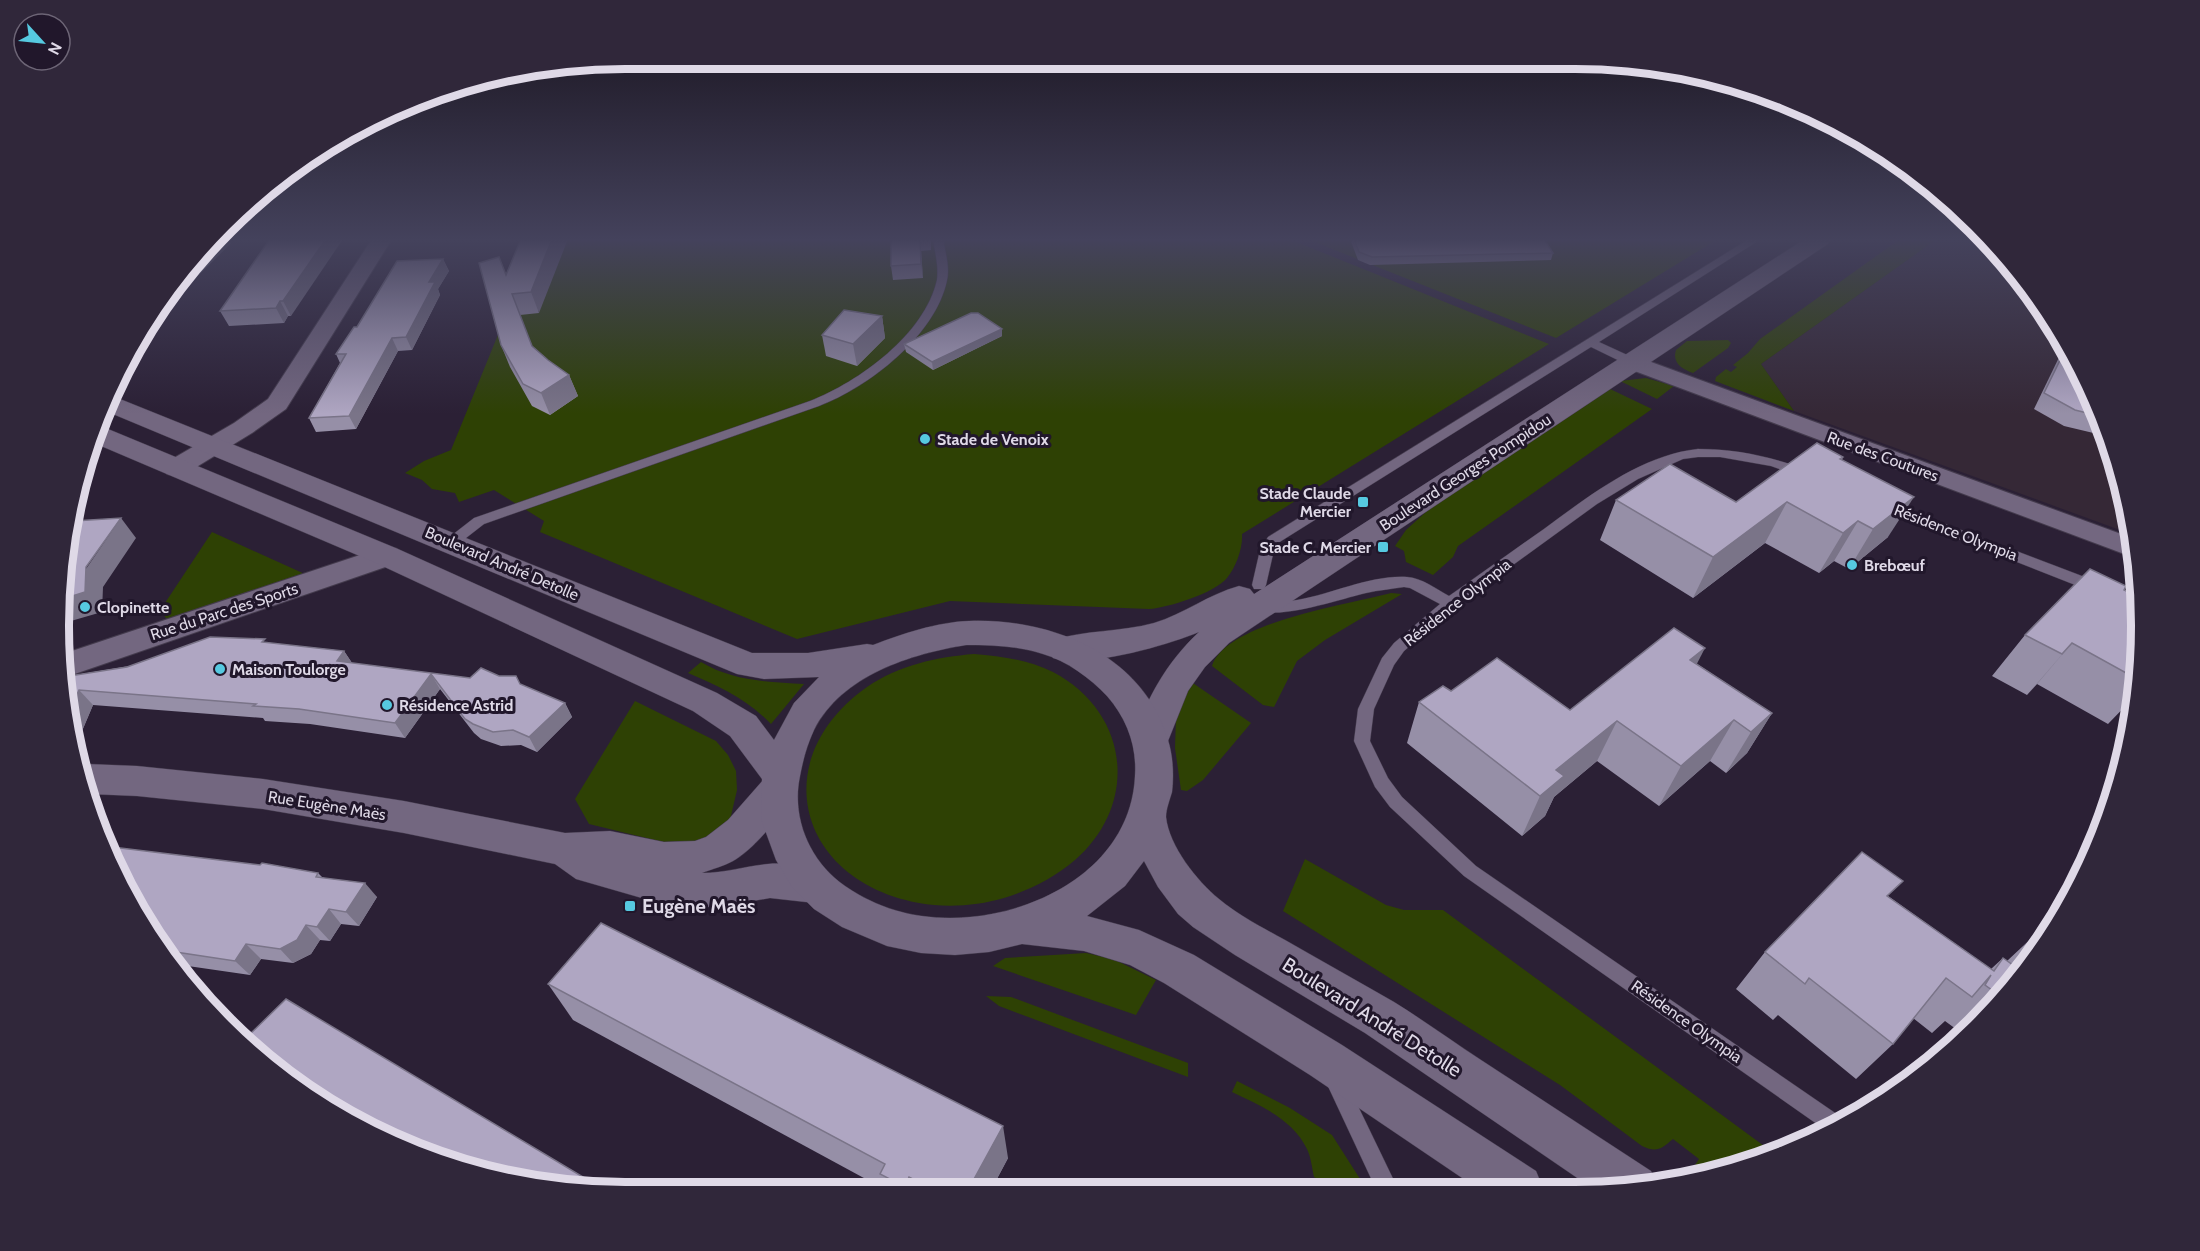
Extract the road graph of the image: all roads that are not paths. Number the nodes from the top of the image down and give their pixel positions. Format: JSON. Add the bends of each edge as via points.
{"nodes":[{"id":1,"x":345,"y":297,"type":"edge"},
{"id":2,"x":936,"y":297,"type":"edge"},
{"id":3,"x":1682,"y":297,"type":"edge"},
{"id":4,"x":1702,"y":297,"type":"edge"},
{"id":5,"x":1714,"y":297,"type":"edge"},
{"id":6,"x":1613,"y":353,"type":"junction"},
{"id":7,"x":115,"y":405,"type":"edge"},
{"id":8,"x":103,"y":437,"type":"edge"},
{"id":9,"x":212,"y":445,"type":"junction"},
{"id":10,"x":176,"y":468,"type":"junction"},
{"id":11,"x":1816,"y":478,"type":"edge"},
{"id":12,"x":1867,"y":498,"type":"edge"},
{"id":13,"x":452,"y":542,"type":"junction"},
{"id":14,"x":2125,"y":546,"type":"edge"},
{"id":15,"x":387,"y":556,"type":"junction"},
{"id":16,"x":2108,"y":591,"type":"edge"},
{"id":17,"x":1259,"y":596,"type":"junction"},
{"id":18,"x":1450,"y":603,"type":"junction"},
{"id":19,"x":901,"y":647,"type":"junction"},
{"id":20,"x":1065,"y":649,"type":"junction"},
{"id":21,"x":70,"y":664,"type":"edge"},
{"id":22,"x":1151,"y":741,"type":"junction"},
{"id":23,"x":91,"y":779,"type":"edge"},
{"id":24,"x":778,"y":782,"type":"junction"},
{"id":25,"x":1147,"y":816,"type":"junction"},
{"id":26,"x":565,"y":850,"type":"junction"},
{"id":27,"x":815,"y":886,"type":"junction"},
{"id":28,"x":1020,"y":927,"type":"junction"},
{"id":29,"x":1326,"y":1060,"type":"junction"},
{"id":30,"x":1829,"y":1121,"type":"edge"},
{"id":31,"x":1626,"y":1179,"type":"edge"},
{"id":32,"x":1384,"y":1182,"type":"edge"},
{"id":33,"x":1510,"y":1182,"type":"edge"}],
"edges":[{"from":1,"to":9,"type":"street","via":[[277,404]]},
{"from":2,"to":13,"type":"lane","via":[[933,309],[913,334],[865,376],[832,396],[479,521]]},
{"from":3,"to":6,"type":"lane"},
{"from":4,"to":6,"type":"main road","name":"Boulevard Georges Pompidou"},
{"from":5,"to":6,"type":"main road","name":"Boulevard Georges Pompidou"},
{"from":6,"to":14,"type":"street","name":"Rue des Coutures","via":[[1838,448]]},
{"from":6,"to":17,"type":"main road","name":"Boulevard Georges Pompidou"},
{"from":7,"to":9,"type":"main road","name":"Boulevard André Detolle"},
{"from":8,"to":10,"type":"main road"},
{"from":9,"to":10,"type":"street"},
{"from":9,"to":13,"type":"main road","name":"Boulevard André Detolle"},
{"from":10,"to":15,"type":"main road"},
{"from":11,"to":18,"type":"lane","name":"Résidence Olympia","via":[[1774,462],[1744,456],[1680,455],[1633,476],[1592,501]]},
{"from":12,"to":16,"type":"lane","name":"Résidence Olympia"},
{"from":13,"to":19,"type":"main road","name":"Boulevard André Detolle","via":[[748,665],[788,668],[840,664]]},
{"from":15,"to":21,"type":"street","name":"Rue du Parc des Sports"},
{"from":15,"to":24,"type":"main road","via":[[705,702],[743,726]]},
{"from":17,"to":18,"type":"lane","via":[[1295,606],[1404,582]]},
{"from":17,"to":20,"type":"main road","name":"Boulevard Georges Pompidou","via":[[1162,634],[1124,643]]},
{"from":17,"to":22,"type":"main road","name":"Boulevard Georges Pompidou","via":[[1190,660],[1166,696]]},
{"from":18,"to":30,"type":"lane","name":"Résidence Olympia","via":[[1387,662],[1366,708],[1362,741],[1391,795],[1470,871]]},
{"from":19,"to":20,"type":"main road","via":[[934,637],[987,633],[1017,636]]},
{"from":19,"to":24,"type":"main road","via":[[850,673],[806,713]]},
{"from":20,"to":22,"type":"main road","via":[[1103,672],[1131,699],[1143,717]]},
{"from":22,"to":25,"type":"main road","via":[[1154,784]]},
{"from":23,"to":26,"type":"main road","name":"Rue Eugène Maës","via":[[263,794],[404,817]]},
{"from":24,"to":26,"type":"main road","name":"Rue Eugène Maës","via":[[742,831],[720,849],[696,858],[664,859],[610,847]]},
{"from":24,"to":27,"type":"main road","via":[[779,816],[785,841]]},
{"from":25,"to":28,"type":"main road","via":[[1130,849],[1097,887],[1051,916]]},
{"from":25,"to":31,"type":"main road","name":"Boulevard André Detolle","via":[[1157,848],[1172,875],[1207,914],[1380,1018]]},
{"from":26,"to":27,"type":"main road","name":"Rue Eugène Maës","via":[[590,867],[673,890],[718,890],[770,881]]},
{"from":27,"to":28,"type":"main road","via":[[856,915],[888,928],[921,935],[966,936]]},
{"from":28,"to":29,"type":"main road","via":[[1084,933],[1139,949],[1179,969]]},
{"from":29,"to":32,"type":"lane"},
{"from":29,"to":33,"type":"main road"}]}
